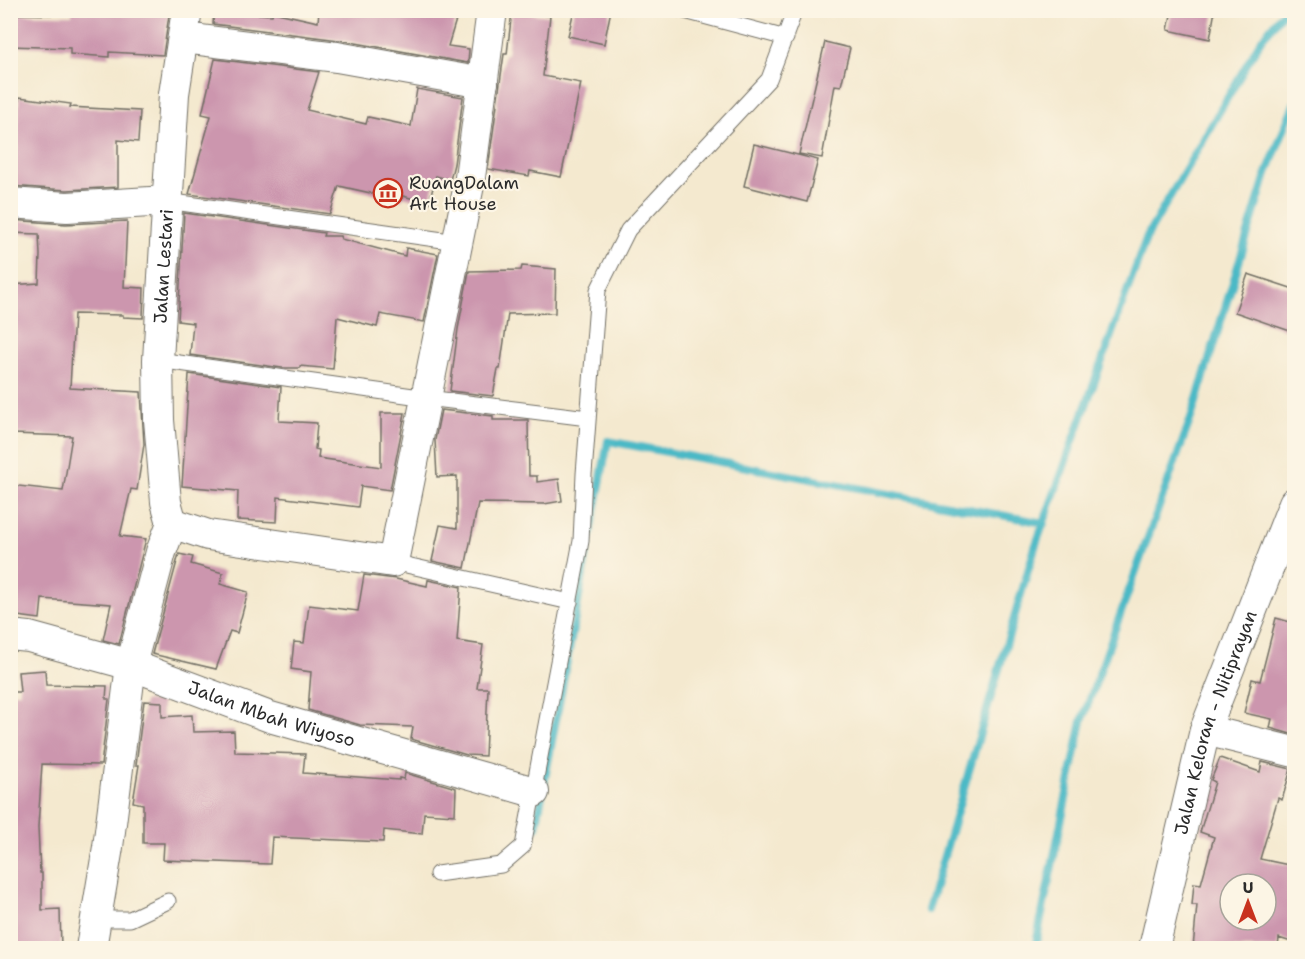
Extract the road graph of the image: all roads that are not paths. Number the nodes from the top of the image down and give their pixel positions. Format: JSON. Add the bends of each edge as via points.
{"nodes":[{"id":1,"x":492,"y":10,"type":"edge"},
{"id":2,"x":681,"y":10,"type":"edge"},
{"id":3,"x":795,"y":10,"type":"edge"},
{"id":4,"x":185,"y":24,"type":"edge"},
{"id":5,"x":786,"y":38,"type":"junction"},
{"id":6,"x":483,"y":83,"type":"junction"},
{"id":7,"x":167,"y":201,"type":"junction"},
{"id":8,"x":10,"y":203,"type":"edge"},
{"id":9,"x":457,"y":242,"type":"junction"},
{"id":10,"x":158,"y":360,"type":"junction"},
{"id":11,"x":427,"y":398,"type":"junction"},
{"id":12,"x":588,"y":418,"type":"junction"},
{"id":13,"x":1294,"y":503,"type":"edge"},
{"id":14,"x":172,"y":523,"type":"junction"},
{"id":15,"x":1287,"y":543,"type":"edge"},
{"id":16,"x":393,"y":562,"type":"junction"},
{"id":17,"x":570,"y":602,"type":"junction"},
{"id":18,"x":10,"y":635,"type":"edge"},
{"id":19,"x":131,"y":665,"type":"junction"},
{"id":20,"x":1204,"y":730,"type":"junction"},
{"id":21,"x":1294,"y":752,"type":"edge"},
{"id":22,"x":534,"y":792,"type":"junction"},
{"id":23,"x":437,"y":874,"type":"dead end"},
{"id":24,"x":168,"y":901,"type":"dead end"},
{"id":25,"x":97,"y":920,"type":"junction"},
{"id":26,"x":91,"y":948,"type":"edge"},
{"id":27,"x":1154,"y":948,"type":"edge"}],
"edges":[{"from":1,"to":6,"type":"street"},
{"from":2,"to":5,"type":"lane"},
{"from":3,"to":5,"type":"lane"},
{"from":4,"to":6,"type":"street"},
{"from":4,"to":7,"type":"street","name":"Jalan Lestari","via":[[174,94]]},
{"from":5,"to":12,"type":"lane","via":[[769,79],[628,230],[598,290]]},
{"from":6,"to":9,"type":"street"},
{"from":7,"to":8,"type":"street","via":[[67,207]]},
{"from":7,"to":9,"type":"lane"},
{"from":7,"to":10,"type":"street","name":"Jalan Lestari"},
{"from":9,"to":11,"type":"street"},
{"from":10,"to":11,"type":"lane"},
{"from":10,"to":14,"type":"street","name":"Jalan Lestari","via":[[166,502]]},
{"from":11,"to":12,"type":"lane"},
{"from":11,"to":16,"type":"street"},
{"from":12,"to":17,"type":"lane","via":[[581,541]]},
{"from":13,"to":15,"type":"street","name":"Jalan Keloran - Nitiprayan"},
{"from":14,"to":16,"type":"street","via":[[208,535]]},
{"from":14,"to":19,"type":"street"},
{"from":15,"to":20,"type":"street","name":"Jalan Keloran - Nitiprayan"},
{"from":16,"to":17,"type":"lane"},
{"from":17,"to":22,"type":"lane"},
{"from":18,"to":19,"type":"street","name":"Jalan Mbah Wiyoso"},
{"from":19,"to":22,"type":"street","name":"Jalan Mbah Wiyoso","via":[[270,717]]},
{"from":19,"to":25,"type":"street"},
{"from":20,"to":21,"type":"street"},
{"from":20,"to":27,"type":"street","name":"Jalan Keloran - Nitiprayan"},
{"from":22,"to":23,"type":"lane","via":[[523,846],[501,865]]},
{"from":24,"to":25,"type":"lane","via":[[130,919]]},
{"from":25,"to":26,"type":"street"}]}
